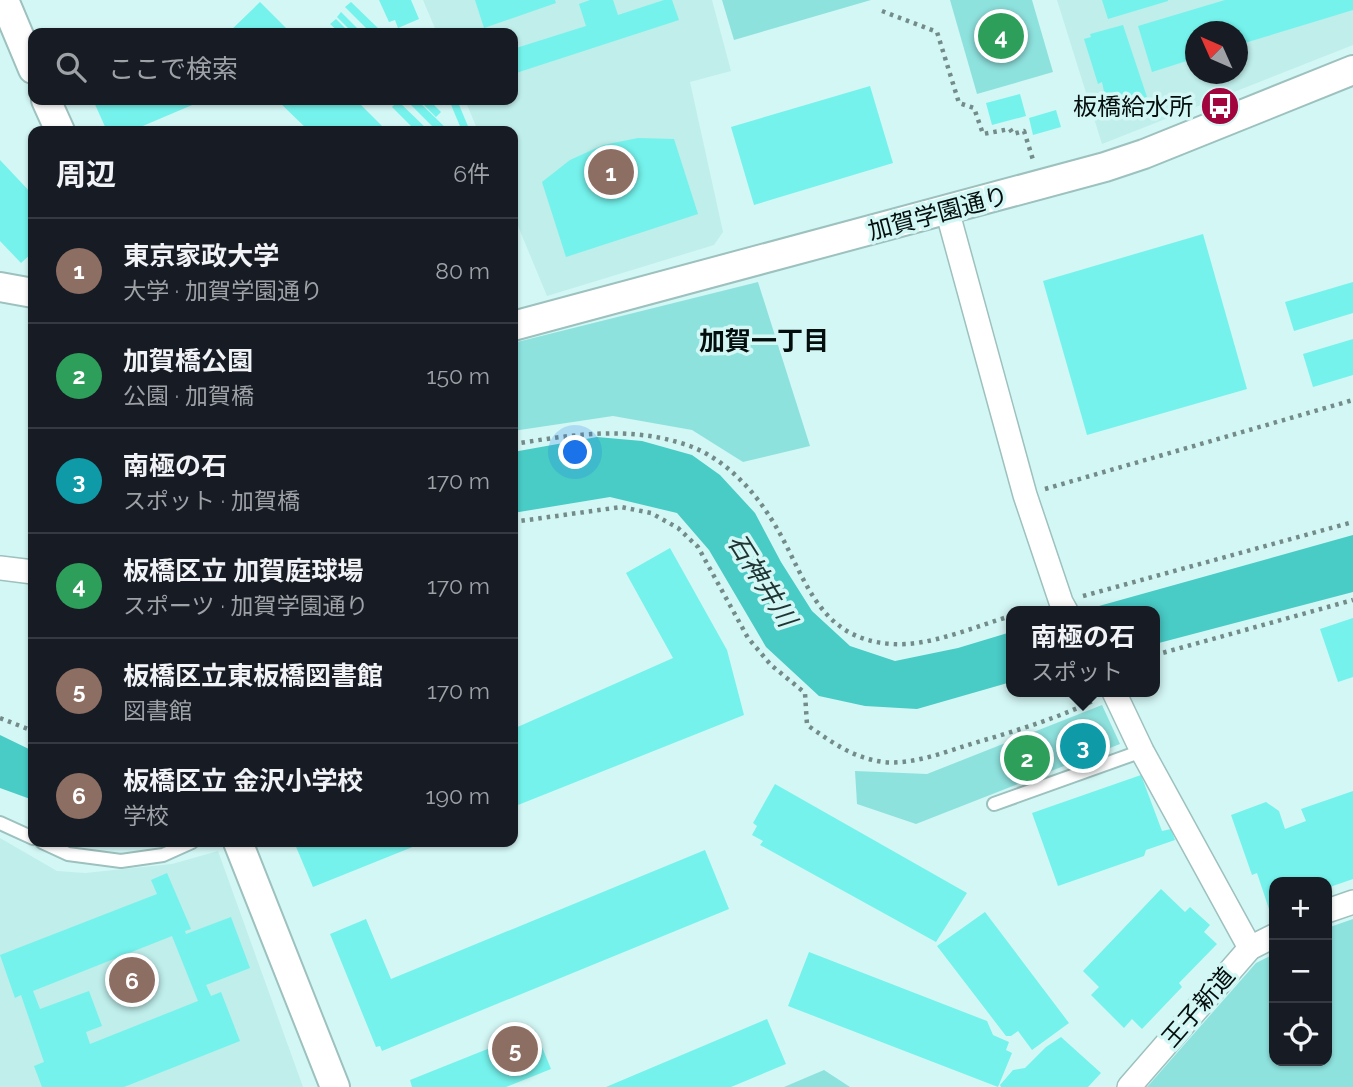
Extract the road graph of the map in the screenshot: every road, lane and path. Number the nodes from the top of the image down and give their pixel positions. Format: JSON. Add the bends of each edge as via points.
{"nodes":[{"id":1,"x":4,"y":0,"type":"edge"},
{"id":2,"x":882,"y":11,"type":"dead end"},
{"id":3,"x":28,"y":57,"type":"edge"},
{"id":4,"x":1353,"y":70,"type":"edge"},
{"id":5,"x":48,"y":105,"type":"edge"},
{"id":6,"x":58,"y":126,"type":"edge"},
{"id":7,"x":1035,"y":166,"type":"dead end"},
{"id":8,"x":947,"y":210,"type":"junction"},
{"id":9,"x":0,"y":288,"type":"edge"},
{"id":10,"x":28,"y":292,"type":"edge"},
{"id":11,"x":518,"y":325,"type":"edge"},
{"id":12,"x":1353,"y":400,"type":"edge"},
{"id":13,"x":518,"y":443,"type":"edge"},
{"id":14,"x":1024,"y":495,"type":"junction"},
{"id":15,"x":518,"y":521,"type":"edge"},
{"id":16,"x":1353,"y":522,"type":"edge"},
{"id":17,"x":0,"y":568,"type":"edge"},
{"id":18,"x":28,"y":571,"type":"edge"},
{"id":19,"x":1353,"y":600,"type":"edge"},
{"id":20,"x":1063,"y":606,"type":"edge"},
{"id":21,"x":1066,"y":606,"type":"edge"},
{"id":22,"x":1006,"y":617,"type":"edge"},
{"id":23,"x":1160,"y":654,"type":"edge"},
{"id":24,"x":1103,"y":697,"type":"edge"},
{"id":25,"x":1108,"y":697,"type":"edge"},
{"id":26,"x":0,"y":718,"type":"edge"},
{"id":27,"x":28,"y":729,"type":"edge"},
{"id":28,"x":1142,"y":751,"type":"junction"},
{"id":29,"x":994,"y":804,"type":"dead end"},
{"id":30,"x":0,"y":823,"type":"edge"},
{"id":31,"x":28,"y":836,"type":"edge"},
{"id":32,"x":53,"y":847,"type":"edge"},
{"id":33,"x":181,"y":847,"type":"edge"},
{"id":34,"x":240,"y":847,"type":"edge"},
{"id":35,"x":1353,"y":902,"type":"edge"},
{"id":36,"x":1332,"y":909,"type":"edge"},
{"id":37,"x":1269,"y":938,"type":"edge"},
{"id":38,"x":1250,"y":948,"type":"junction"},
{"id":39,"x":335,"y":1087,"type":"edge"},
{"id":40,"x":1129,"y":1087,"type":"edge"}],
"edges":[{"from":1,"to":3,"type":"street"},
{"from":2,"to":7,"type":"path","via":[[937,32],[959,103],[974,108],[983,134],[1024,131]]},
{"from":4,"to":8,"type":"street","name":"加賀学園通り","via":[[1144,154]]},
{"from":5,"to":6,"type":"street"},
{"from":8,"to":11,"type":"street","name":"加賀学園通り"},
{"from":8,"to":14,"type":"street"},
{"from":9,"to":10,"type":"street"},
{"from":12,"to":14,"type":"path"},
{"from":13,"to":22,"type":"path","via":[[628,432],[688,445],[712,457],[752,492],[771,518],[808,592],[828,616],[866,639],[893,645],[926,641]]},
{"from":14,"to":20,"type":"street"},
{"from":15,"to":24,"type":"path","via":[[621,507],[651,513],[678,528],[698,547],[748,638],[804,692],[807,725],[846,752],[884,762],[929,757],[1065,714]]},
{"from":16,"to":21,"type":"path"},
{"from":17,"to":18,"type":"street"},
{"from":19,"to":23,"type":"path"},
{"from":25,"to":28,"type":"street"},
{"from":26,"to":27,"type":"path"},
{"from":28,"to":29,"type":"lane"},
{"from":28,"to":38,"type":"street"},
{"from":30,"to":31,"type":"lane"},
{"from":32,"to":33,"type":"lane","via":[[68,854],[121,861],[163,855]]},
{"from":34,"to":39,"type":"street"},
{"from":35,"to":36,"type":"street"},
{"from":37,"to":38,"type":"street","name":"王子新道"},
{"from":38,"to":40,"type":"street","name":"王子新道"}]}
